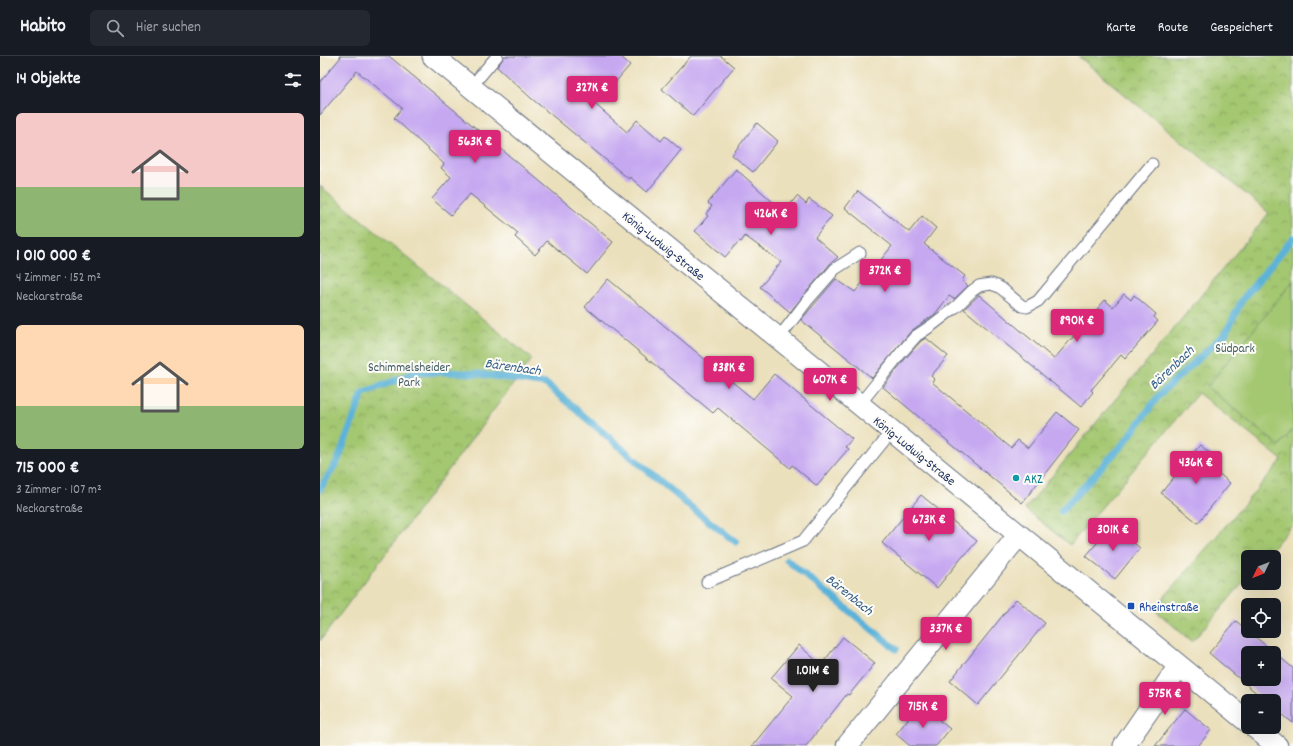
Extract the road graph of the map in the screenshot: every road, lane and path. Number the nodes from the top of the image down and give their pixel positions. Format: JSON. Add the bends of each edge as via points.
{"nodes":[{"id":1,"x":433,"y":56,"type":"edge"},
{"id":2,"x":497,"y":56,"type":"edge"},
{"id":3,"x":471,"y":88,"type":"junction"},
{"id":4,"x":1152,"y":164,"type":"dead end"},
{"id":5,"x":860,"y":254,"type":"dead end"},
{"id":6,"x":778,"y":339,"type":"junction"},
{"id":7,"x":860,"y":405,"type":"junction"},
{"id":8,"x":892,"y":432,"type":"junction"},
{"id":9,"x":1019,"y":536,"type":"junction"},
{"id":10,"x":707,"y":582,"type":"dead end"},
{"id":11,"x":1179,"y":666,"type":"junction"},
{"id":12,"x":1241,"y":716,"type":"edge"},
{"id":13,"x":1262,"y":734,"type":"edge"},
{"id":14,"x":847,"y":746,"type":"edge"},
{"id":15,"x":1124,"y":746,"type":"edge"},
{"id":16,"x":1277,"y":746,"type":"edge"}],
"edges":[{"from":1,"to":3,"type":"street","name":"König-Ludwig-Straße"},
{"from":2,"to":3,"type":"lane"},
{"from":3,"to":6,"type":"street","name":"König-Ludwig-Straße"},
{"from":4,"to":7,"type":"lane","via":[[1038,302],[1027,307],[1022,306],[997,286],[979,286],[916,336]]},
{"from":5,"to":6,"type":"lane","via":[[835,269]]},
{"from":6,"to":7,"type":"street","name":"König-Ludwig-Straße"},
{"from":7,"to":8,"type":"street","name":"König-Ludwig-Straße"},
{"from":8,"to":9,"type":"street","name":"König-Ludwig-Straße"},
{"from":8,"to":10,"type":"lane","via":[[803,541]]},
{"from":9,"to":11,"type":"street","name":"König-Ludwig-Straße"},
{"from":9,"to":14,"type":"street"},
{"from":11,"to":12,"type":"street","name":"König-Ludwig-Straße"},
{"from":11,"to":15,"type":"street"},
{"from":13,"to":16,"type":"street"}]}
